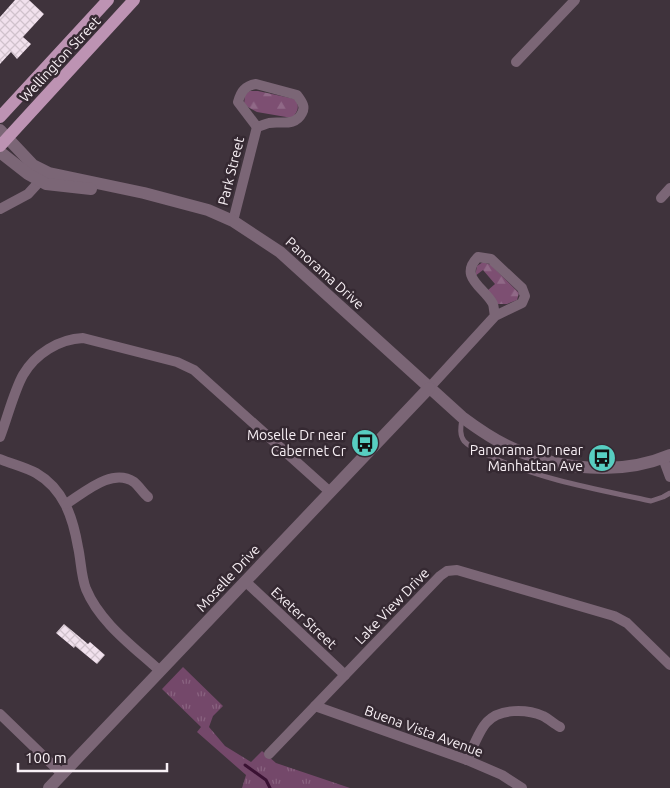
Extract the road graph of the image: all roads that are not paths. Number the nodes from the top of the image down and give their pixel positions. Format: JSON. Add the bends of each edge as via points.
{"nodes":[{"id":1,"x":108,"y":0,"type":"edge"},
{"id":2,"x":134,"y":0,"type":"edge"},
{"id":3,"x":574,"y":0,"type":"edge"},
{"id":4,"x":516,"y":62,"type":"dead end"},
{"id":5,"x":0,"y":117,"type":"edge"},
{"id":6,"x":257,"y":127,"type":"junction"},
{"id":7,"x":2,"y":138,"type":"edge"},
{"id":8,"x":0,"y":152,"type":"edge"},
{"id":9,"x":39,"y":182,"type":"junction"},
{"id":10,"x":670,"y":188,"type":"edge"},
{"id":11,"x":144,"y":193,"type":"junction"},
{"id":12,"x":661,"y":198,"type":"dead end"},
{"id":13,"x":0,"y":209,"type":"edge"},
{"id":14,"x":233,"y":221,"type":"junction"},
{"id":15,"x":495,"y":316,"type":"junction"},
{"id":16,"x":429,"y":388,"type":"junction"},
{"id":17,"x":462,"y":418,"type":"junction"},
{"id":18,"x":0,"y":437,"type":"edge"},
{"id":19,"x":667,"y":457,"type":"edge"},
{"id":20,"x":0,"y":459,"type":"edge"},
{"id":21,"x":670,"y":476,"type":"edge"},
{"id":22,"x":330,"y":492,"type":"junction"},
{"id":23,"x":670,"y":493,"type":"edge"},
{"id":24,"x":148,"y":497,"type":"dead end"},
{"id":25,"x":66,"y":504,"type":"junction"},
{"id":26,"x":245,"y":581,"type":"junction"},
{"id":27,"x":668,"y":660,"type":"edge"},
{"id":28,"x":160,"y":671,"type":"junction"},
{"id":29,"x":345,"y":675,"type":"junction"},
{"id":30,"x":315,"y":706,"type":"junction"},
{"id":31,"x":0,"y":714,"type":"edge"},
{"id":32,"x":560,"y":727,"type":"dead end"},
{"id":33,"x":269,"y":754,"type":"dead end"},
{"id":34,"x":467,"y":760,"type":"junction"},
{"id":35,"x":62,"y":774,"type":"junction"},
{"id":36,"x":49,"y":788,"type":"edge"},
{"id":37,"x":522,"y":788,"type":"edge"}],
"edges":[{"from":1,"to":5,"type":"main road","name":"Wellington Street"},
{"from":2,"to":7,"type":"main road","name":"Wellington Street"},
{"from":3,"to":4,"type":"street"},
{"from":6,"to":6,"type":"street","name":"Park Street","via":[[238,102],[240,92],[248,85],[297,94],[304,110],[298,120]]},
{"from":6,"to":14,"type":"street","name":"Park Street"},
{"from":7,"to":11,"type":"street","name":"Panorama Drive","via":[[33,165],[49,173]]},
{"from":8,"to":9,"type":"street","name":"Panorama Drive"},
{"from":9,"to":11,"type":"street","name":"Panorama Drive","via":[[76,189]]},
{"from":9,"to":13,"type":"street","via":[[28,194]]},
{"from":10,"to":12,"type":"street"},
{"from":11,"to":14,"type":"street","name":"Panorama Drive","via":[[208,210]]},
{"from":14,"to":16,"type":"street","name":"Panorama Drive","via":[[280,252]]},
{"from":15,"to":15,"type":"street","via":[[493,305],[472,278],[470,269],[478,257],[491,259],[522,288],[525,296],[522,303]]},
{"from":15,"to":16,"type":"street"},
{"from":16,"to":17,"type":"street","name":"Panorama Drive"},
{"from":16,"to":22,"type":"street","name":"Moselle Drive"},
{"from":17,"to":19,"type":"street","name":"Panorama Drive","via":[[512,448],[561,464],[618,467]]},
{"from":17,"to":23,"type":"lane","via":[[460,426],[465,441],[520,470],[554,481],[651,501]]},
{"from":18,"to":22,"type":"street","via":[[22,376],[34,360],[69,339],[83,338],[177,362],[194,370]]},
{"from":19,"to":21,"type":"street"},
{"from":20,"to":25,"type":"street","via":[[36,474]]},
{"from":22,"to":26,"type":"street","name":"Moselle Drive"},
{"from":24,"to":25,"type":"street","via":[[134,482],[120,478],[105,480]]},
{"from":25,"to":28,"type":"street","via":[[74,524],[86,588],[97,610]]},
{"from":26,"to":28,"type":"street","name":"Moselle Drive"},
{"from":26,"to":29,"type":"street","name":"Exeter Street"},
{"from":27,"to":29,"type":"street","name":"Lake View Drive","via":[[627,623],[614,616],[457,570],[440,576]]},
{"from":28,"to":35,"type":"street","name":"Moselle Drive"},
{"from":29,"to":30,"type":"street","name":"Lake View Drive"},
{"from":30,"to":33,"type":"street","name":"Lake View Drive"},
{"from":30,"to":34,"type":"street","name":"Buena Vista Avenue"},
{"from":31,"to":35,"type":"street"},
{"from":32,"to":34,"type":"street","via":[[542,716],[511,711],[487,722]]},
{"from":34,"to":37,"type":"street","name":"Buena Vista Avenue","via":[[502,775]]},
{"from":35,"to":36,"type":"street","name":"Moselle Drive"}]}
